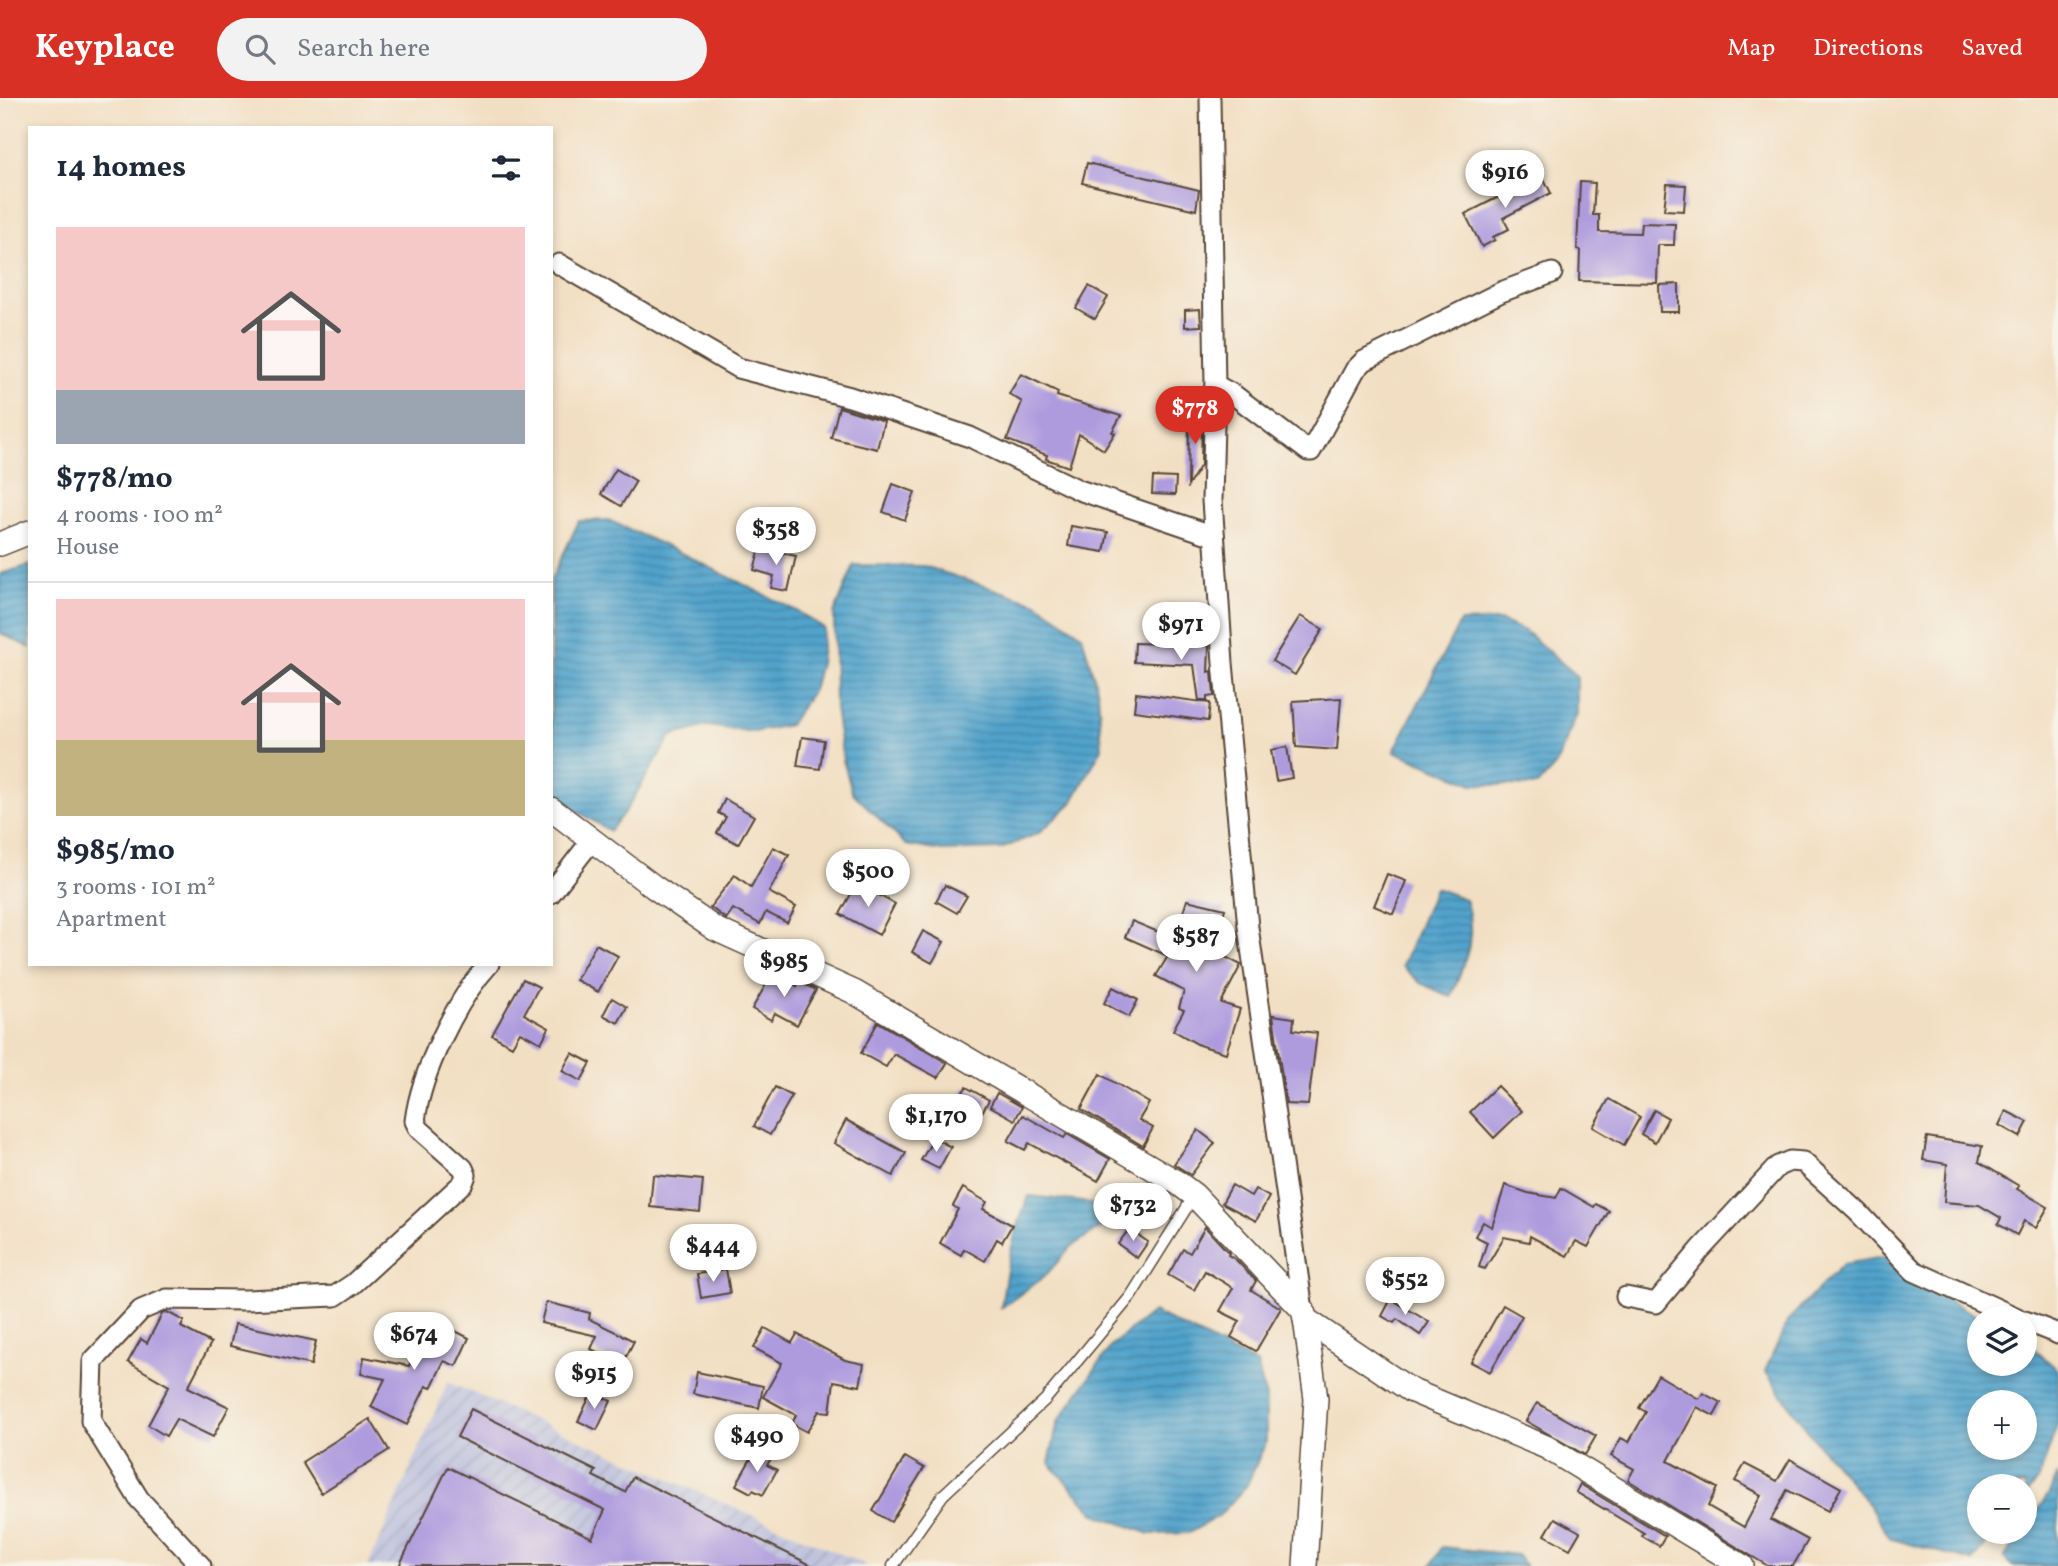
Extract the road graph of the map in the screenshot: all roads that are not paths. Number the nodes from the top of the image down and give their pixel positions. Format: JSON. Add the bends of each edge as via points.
{"nodes":[{"id":1,"x":1210,"y":98,"type":"edge"},
{"id":2,"x":559,"y":264,"type":"dead end"},
{"id":3,"x":1552,"y":274,"type":"dead end"},
{"id":4,"x":1215,"y":385,"type":"junction"},
{"id":5,"x":28,"y":533,"type":"edge"},
{"id":6,"x":1214,"y":536,"type":"junction"},
{"id":7,"x":0,"y":544,"type":"edge"},
{"id":8,"x":553,"y":810,"type":"edge"},
{"id":9,"x":592,"y":840,"type":"junction"},
{"id":10,"x":553,"y":890,"type":"edge"},
{"id":11,"x":488,"y":966,"type":"edge"},
{"id":12,"x":1194,"y":1195,"type":"junction"},
{"id":13,"x":1626,"y":1297,"type":"dead end"},
{"id":14,"x":1991,"y":1306,"type":"edge"},
{"id":15,"x":1304,"y":1315,"type":"junction"},
{"id":16,"x":2037,"y":1326,"type":"edge"},
{"id":17,"x":2058,"y":1334,"type":"edge"},
{"id":18,"x":201,"y":1566,"type":"edge"},
{"id":19,"x":893,"y":1566,"type":"edge"},
{"id":20,"x":1305,"y":1566,"type":"edge"},
{"id":21,"x":1742,"y":1566,"type":"edge"}],
"edges":[{"from":1,"to":4,"type":"street"},
{"from":2,"to":6,"type":"street","via":[[738,368],[850,397],[970,438],[1079,490]]},
{"from":3,"to":4,"type":"street","via":[[1501,292],[1364,361],[1311,451]]},
{"from":4,"to":6,"type":"street"},
{"from":5,"to":7,"type":"street"},
{"from":6,"to":15,"type":"street","via":[[1248,928]]},
{"from":8,"to":9,"type":"street"},
{"from":9,"to":10,"type":"street"},
{"from":9,"to":12,"type":"street","via":[[715,929],[854,992]]},
{"from":11,"to":18,"type":"street","via":[[458,1006],[432,1063],[415,1121],[463,1168],[463,1183],[335,1296],[167,1299],[141,1310],[93,1361],[91,1421],[139,1499]]},
{"from":12,"to":15,"type":"street"},
{"from":12,"to":19,"type":"lane","via":[[1131,1296],[1045,1400],[943,1495]]},
{"from":13,"to":14,"type":"street","via":[[1656,1303],[1768,1176],[1790,1161],[1803,1162],[1914,1271]]},
{"from":15,"to":20,"type":"street","via":[[1316,1399]]},
{"from":15,"to":21,"type":"street","via":[[1410,1390],[1546,1447]]},
{"from":16,"to":17,"type":"street"}]}
